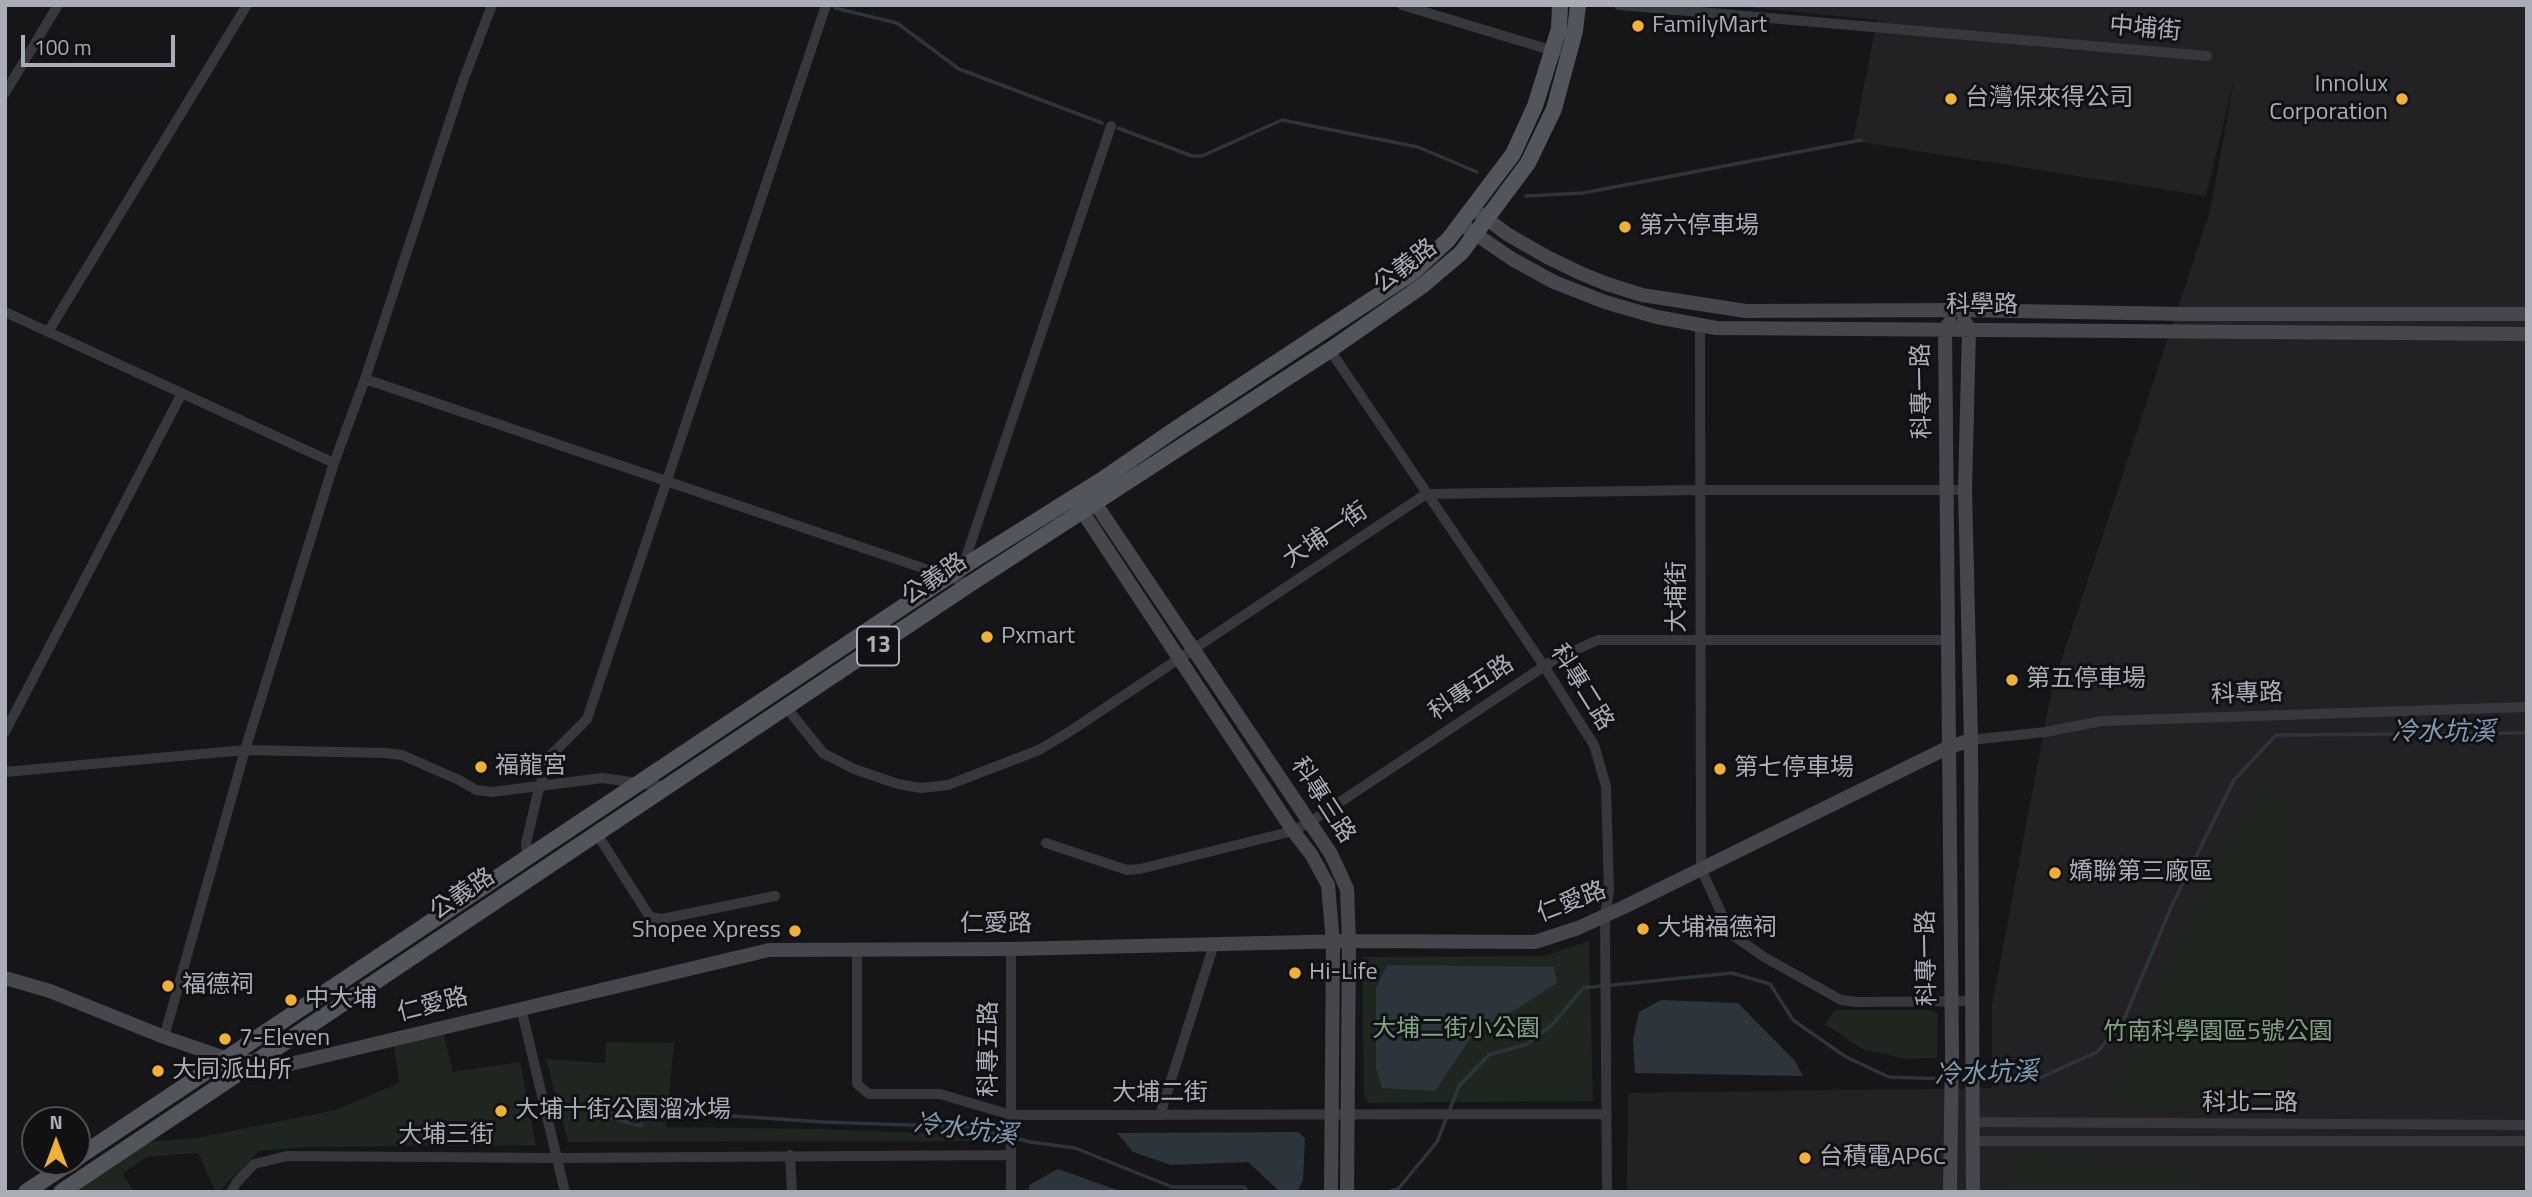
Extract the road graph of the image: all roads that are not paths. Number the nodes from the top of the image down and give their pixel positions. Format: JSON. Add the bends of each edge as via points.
{"nodes":[{"id":1,"x":58,"y":5,"type":"edge"},
{"id":2,"x":247,"y":5,"type":"edge"},
{"id":3,"x":492,"y":5,"type":"edge"},
{"id":4,"x":826,"y":5,"type":"edge"},
{"id":5,"x":1402,"y":5,"type":"edge"},
{"id":6,"x":1560,"y":5,"type":"edge"},
{"id":7,"x":1578,"y":5,"type":"edge"},
{"id":8,"x":1619,"y":5,"type":"edge"},
{"id":9,"x":1552,"y":51,"type":"junction"},
{"id":10,"x":1569,"y":55,"type":"junction"},
{"id":11,"x":2207,"y":56,"type":"dead end"},
{"id":12,"x":5,"y":93,"type":"edge"},
{"id":13,"x":1111,"y":126,"type":"dead end"},
{"id":14,"x":1472,"y":209,"type":"junction"},
{"id":15,"x":1486,"y":219,"type":"junction"},
{"id":16,"x":1468,"y":230,"type":"junction"},
{"id":17,"x":1959,"y":310,"type":"junction"},
{"id":18,"x":5,"y":312,"type":"edge"},
{"id":19,"x":2183,"y":314,"type":"junction"},
{"id":20,"x":2526,"y":314,"type":"edge"},
{"id":21,"x":1700,"y":325,"type":"junction"},
{"id":22,"x":1969,"y":329,"type":"junction"},
{"id":23,"x":1945,"y":330,"type":"junction"},
{"id":24,"x":48,"y":331,"type":"junction"},
{"id":25,"x":2184,"y":331,"type":"junction"},
{"id":26,"x":2525,"y":334,"type":"edge"},
{"id":27,"x":1330,"y":350,"type":"junction"},
{"id":28,"x":365,"y":379,"type":"junction"},
{"id":29,"x":182,"y":393,"type":"junction"},
{"id":30,"x":1174,"y":430,"type":"junction"},
{"id":31,"x":1164,"y":460,"type":"junction"},
{"id":32,"x":334,"y":463,"type":"junction"},
{"id":33,"x":666,"y":481,"type":"junction"},
{"id":34,"x":1700,"y":490,"type":"junction"},
{"id":35,"x":1965,"y":490,"type":"junction"},
{"id":36,"x":1947,"y":491,"type":"junction"},
{"id":37,"x":1426,"y":494,"type":"junction"},
{"id":38,"x":1085,"y":501,"type":"junction"},
{"id":39,"x":955,"y":572,"type":"junction"},
{"id":40,"x":970,"y":584,"type":"junction"},
{"id":41,"x":1699,"y":639,"type":"junction"},
{"id":42,"x":1948,"y":640,"type":"junction"},
{"id":43,"x":1187,"y":655,"type":"junction"},
{"id":44,"x":1544,"y":666,"type":"junction"},
{"id":45,"x":786,"y":707,"type":"junction"},
{"id":46,"x":2527,"y":707,"type":"edge"},
{"id":47,"x":5,"y":732,"type":"edge"},
{"id":48,"x":1971,"y":740,"type":"junction"},
{"id":49,"x":1949,"y":747,"type":"junction"},
{"id":50,"x":245,"y":750,"type":"junction"},
{"id":51,"x":5,"y":772,"type":"edge"},
{"id":52,"x":639,"y":784,"type":"junction"},
{"id":53,"x":667,"y":787,"type":"junction"},
{"id":54,"x":539,"y":788,"type":"junction"},
{"id":55,"x":1310,"y":822,"type":"junction"},
{"id":56,"x":1293,"y":831,"type":"junction"},
{"id":57,"x":597,"y":834,"type":"junction"},
{"id":58,"x":1046,"y":843,"type":"dead end"},
{"id":59,"x":527,"y":856,"type":"junction"},
{"id":60,"x":1701,"y":869,"type":"junction"},
{"id":61,"x":775,"y":896,"type":"dead end"},
{"id":62,"x":1605,"y":915,"type":"junction"},
{"id":63,"x":1349,"y":941,"type":"junction"},
{"id":64,"x":1333,"y":943,"type":"junction"},
{"id":65,"x":1214,"y":944,"type":"junction"},
{"id":66,"x":857,"y":948,"type":"junction"},
{"id":67,"x":1011,"y":948,"type":"junction"},
{"id":68,"x":5,"y":978,"type":"edge"},
{"id":69,"x":1952,"y":1001,"type":"junction"},
{"id":70,"x":1972,"y":1001,"type":"junction"},
{"id":71,"x":521,"y":1008,"type":"junction"},
{"id":72,"x":164,"y":1037,"type":"junction"},
{"id":73,"x":228,"y":1059,"type":"junction"},
{"id":74,"x":251,"y":1063,"type":"junction"},
{"id":75,"x":1331,"y":1114,"type":"junction"},
{"id":76,"x":1347,"y":1114,"type":"junction"},
{"id":77,"x":1607,"y":1114,"type":"junction"},
{"id":78,"x":1160,"y":1115,"type":"junction"},
{"id":79,"x":1011,"y":1119,"type":"junction"},
{"id":80,"x":1951,"y":1122,"type":"junction"},
{"id":81,"x":1972,"y":1122,"type":"junction"},
{"id":82,"x":2527,"y":1125,"type":"edge"},
{"id":83,"x":1951,"y":1139,"type":"junction"},
{"id":84,"x":1973,"y":1140,"type":"junction"},
{"id":85,"x":2527,"y":1141,"type":"edge"},
{"id":86,"x":91,"y":1149,"type":"edge"},
{"id":87,"x":1011,"y":1151,"type":"junction"},
{"id":88,"x":790,"y":1155,"type":"junction"},
{"id":89,"x":557,"y":1158,"type":"junction"},
{"id":90,"x":50,"y":1176,"type":"edge"},
{"id":91,"x":1347,"y":1191,"type":"edge"},
{"id":92,"x":26,"y":1192,"type":"edge"},
{"id":93,"x":61,"y":1192,"type":"edge"},
{"id":94,"x":231,"y":1192,"type":"edge"},
{"id":95,"x":565,"y":1192,"type":"edge"},
{"id":96,"x":792,"y":1192,"type":"edge"},
{"id":97,"x":1011,"y":1192,"type":"edge"},
{"id":98,"x":1331,"y":1192,"type":"edge"},
{"id":99,"x":1607,"y":1192,"type":"edge"},
{"id":100,"x":1950,"y":1192,"type":"edge"},
{"id":101,"x":1973,"y":1192,"type":"edge"}],
"edges":[{"from":1,"to":12,"type":"street"},
{"from":2,"to":24,"type":"street"},
{"from":3,"to":28,"type":"street"},
{"from":4,"to":33,"type":"street"},
{"from":5,"to":9,"type":"street"},
{"from":6,"to":9,"type":"main road","name":"公義路","number":"13"},
{"from":7,"to":10,"type":"main road","name":"公義路","number":"13"},
{"from":8,"to":11,"type":"street","name":"中埔街"},
{"from":9,"to":10,"type":"street"},
{"from":9,"to":14,"type":"main road","name":"公義路","number":"13","via":[[1535,106],[1513,154]]},
{"from":10,"to":15,"type":"main road","name":"公義路","number":"13","via":[[1554,109],[1528,163]]},
{"from":13,"to":39,"type":"street"},
{"from":14,"to":15,"type":"street","name":"科學路"},
{"from":14,"to":16,"type":"main road","name":"公義路","number":"13"},
{"from":15,"to":16,"type":"main road","name":"公義路","number":"13"},
{"from":15,"to":17,"type":"street","name":"科學路","via":[[1580,274],[1661,299],[1746,311]]},
{"from":16,"to":21,"type":"street","name":"科學路","via":[[1554,282],[1631,310]]},
{"from":16,"to":27,"type":"main road","name":"公義路","number":"13","via":[[1461,253]]},
{"from":16,"to":30,"type":"main road","name":"公義路","number":"13","via":[[1448,240],[1412,273]]},
{"from":17,"to":19,"type":"street","name":"科學路"},
{"from":17,"to":22,"type":"street","name":"科專一路"},
{"from":17,"to":23,"type":"street","name":"科專一路"},
{"from":18,"to":24,"type":"street"},
{"from":19,"to":20,"type":"street","name":"科學路"},
{"from":19,"to":25,"type":"street"},
{"from":20,"to":26,"type":"street"},
{"from":21,"to":23,"type":"street","name":"科學路","via":[[1749,330]]},
{"from":21,"to":34,"type":"street","name":"大埔街"},
{"from":22,"to":23,"type":"street","name":"科學路"},
{"from":22,"to":25,"type":"street","name":"科學路"},
{"from":22,"to":35,"type":"street","name":"科專一路"},
{"from":23,"to":36,"type":"street","name":"科專一路"},
{"from":24,"to":29,"type":"street"},
{"from":25,"to":26,"type":"street","name":"科學路"},
{"from":27,"to":31,"type":"main road","name":"公義路","number":"13"},
{"from":27,"to":37,"type":"street","name":"科專二路"},
{"from":28,"to":32,"type":"street"},
{"from":28,"to":33,"type":"street"},
{"from":29,"to":32,"type":"street"},
{"from":29,"to":47,"type":"street"},
{"from":30,"to":31,"type":"street"},
{"from":30,"to":38,"type":"main road","name":"公義路","number":"13"},
{"from":31,"to":38,"type":"main road","name":"公義路","number":"13"},
{"from":32,"to":50,"type":"street"},
{"from":33,"to":39,"type":"street"},
{"from":33,"to":54,"type":"street","via":[[587,719],[551,755]]},
{"from":34,"to":36,"type":"street"},
{"from":34,"to":37,"type":"street"},
{"from":34,"to":41,"type":"street","name":"大埔街"},
{"from":35,"to":36,"type":"street"},
{"from":35,"to":48,"type":"street","name":"科專一路"},
{"from":36,"to":42,"type":"street","name":"科專一路"},
{"from":37,"to":43,"type":"street","name":"大埔一街"},
{"from":37,"to":44,"type":"street","name":"科專二路"},
{"from":38,"to":39,"type":"main road","name":"公義路","number":"13"},
{"from":38,"to":40,"type":"main road","name":"公義路","number":"13"},
{"from":38,"to":43,"type":"street","name":"科專三路"},
{"from":39,"to":40,"type":"street"},
{"from":39,"to":52,"type":"main road","name":"公義路","number":"13"},
{"from":40,"to":45,"type":"main road","name":"公義路","number":"13"},
{"from":41,"to":42,"type":"street","name":"科專五路"},
{"from":41,"to":44,"type":"street","name":"科專五路","via":[[1598,640]]},
{"from":41,"to":60,"type":"street","name":"大埔街"},
{"from":42,"to":49,"type":"street","name":"科專一路"},
{"from":43,"to":45,"type":"street","name":"大埔一街","via":[[1039,750],[948,785],[909,786],[854,769],[823,753]]},
{"from":43,"to":55,"type":"street","name":"科專三路"},
{"from":43,"to":56,"type":"street","name":"科專三路"},
{"from":44,"to":55,"type":"street","name":"科專五路"},
{"from":44,"to":62,"type":"street","name":"科專二路","via":[[1594,745],[1606,786],[1609,891]]},
{"from":45,"to":53,"type":"main road","name":"公義路","number":"13"},
{"from":46,"to":48,"type":"street","name":"科專路","via":[[2102,721]]},
{"from":48,"to":49,"type":"street","name":"仁愛路"},
{"from":48,"to":70,"type":"street","name":"科專一路"},
{"from":49,"to":60,"type":"street","name":"仁愛路"},
{"from":49,"to":69,"type":"street","name":"科專一路"},
{"from":50,"to":51,"type":"street"},
{"from":50,"to":54,"type":"street","via":[[402,755],[476,790]]},
{"from":50,"to":72,"type":"street"},
{"from":52,"to":53,"type":"street"},
{"from":52,"to":54,"type":"street","via":[[602,778]]},
{"from":52,"to":59,"type":"main road","name":"公義路","number":"13"},
{"from":53,"to":57,"type":"main road","name":"公義路","number":"13"},
{"from":54,"to":59,"type":"street"},
{"from":55,"to":56,"type":"street","name":"科專五路"},
{"from":55,"to":63,"type":"street","name":"科專三路","via":[[1347,889]]},
{"from":56,"to":58,"type":"street","name":"科專五路","via":[[1127,870]]},
{"from":56,"to":64,"type":"street","name":"科專三路","via":[[1328,885]]},
{"from":57,"to":61,"type":"street","via":[[650,917],[662,919]]},
{"from":57,"to":74,"type":"main road","name":"公義路","number":"13"},
{"from":59,"to":73,"type":"main road","name":"公義路","number":"13"},
{"from":60,"to":62,"type":"street","name":"仁愛路"},
{"from":60,"to":69,"type":"street","via":[[1731,934],[1841,1000]]},
{"from":62,"to":63,"type":"street","name":"仁愛路","via":[[1535,942]]},
{"from":62,"to":77,"type":"street","name":"科專二路"},
{"from":63,"to":64,"type":"street","name":"仁愛路"},
{"from":63,"to":76,"type":"street","name":"科專三路"},
{"from":64,"to":65,"type":"street","name":"仁愛路"},
{"from":64,"to":75,"type":"street","name":"科專三路"},
{"from":65,"to":67,"type":"street","name":"仁愛路"},
{"from":65,"to":78,"type":"street"},
{"from":66,"to":67,"type":"street","name":"仁愛路"},
{"from":66,"to":71,"type":"street","name":"仁愛路","via":[[769,950]]},
{"from":66,"to":79,"type":"street","name":"大埔二街","via":[[857,1084],[869,1094],[940,1094]]},
{"from":67,"to":79,"type":"street","name":"科專五路"},
{"from":68,"to":72,"type":"street","name":"仁愛路","via":[[50,990]]},
{"from":69,"to":70,"type":"street"},
{"from":69,"to":80,"type":"street","name":"科專一路"},
{"from":70,"to":81,"type":"street","name":"科專一路"},
{"from":71,"to":74,"type":"street","name":"仁愛路","via":[[286,1065]]},
{"from":71,"to":89,"type":"street"},
{"from":72,"to":73,"type":"street","name":"仁愛路"},
{"from":73,"to":74,"type":"street","name":"仁愛路"},
{"from":73,"to":86,"type":"main road","name":"公義路","number":"13"},
{"from":74,"to":93,"type":"main road","name":"公義路","number":"13"},
{"from":75,"to":76,"type":"street","name":"大埔二街"},
{"from":75,"to":78,"type":"street","name":"大埔二街"},
{"from":75,"to":98,"type":"street","name":"科專三路"},
{"from":76,"to":77,"type":"street","name":"大埔二街"},
{"from":76,"to":91,"type":"street","name":"科專三路"},
{"from":77,"to":99,"type":"street","name":"科專二路"},
{"from":78,"to":79,"type":"street","name":"大埔二街"},
{"from":79,"to":87,"type":"street","name":"科專五路"},
{"from":80,"to":81,"type":"street"},
{"from":80,"to":83,"type":"street","name":"科專一路"},
{"from":81,"to":82,"type":"street","name":"科北二路"},
{"from":81,"to":84,"type":"street","name":"科專一路"},
{"from":83,"to":84,"type":"street"},
{"from":83,"to":100,"type":"street","name":"科專一路"},
{"from":84,"to":85,"type":"street","name":"科北二路"},
{"from":84,"to":101,"type":"street","name":"科專一路"},
{"from":87,"to":88,"type":"street","name":"大埔三街"},
{"from":87,"to":97,"type":"street","name":"科專五路"},
{"from":88,"to":89,"type":"street","name":"大埔三街"},
{"from":88,"to":96,"type":"street"},
{"from":89,"to":94,"type":"street","name":"大埔三街","via":[[287,1156],[254,1164]]},
{"from":89,"to":95,"type":"street"},
{"from":90,"to":92,"type":"main road"}]}
